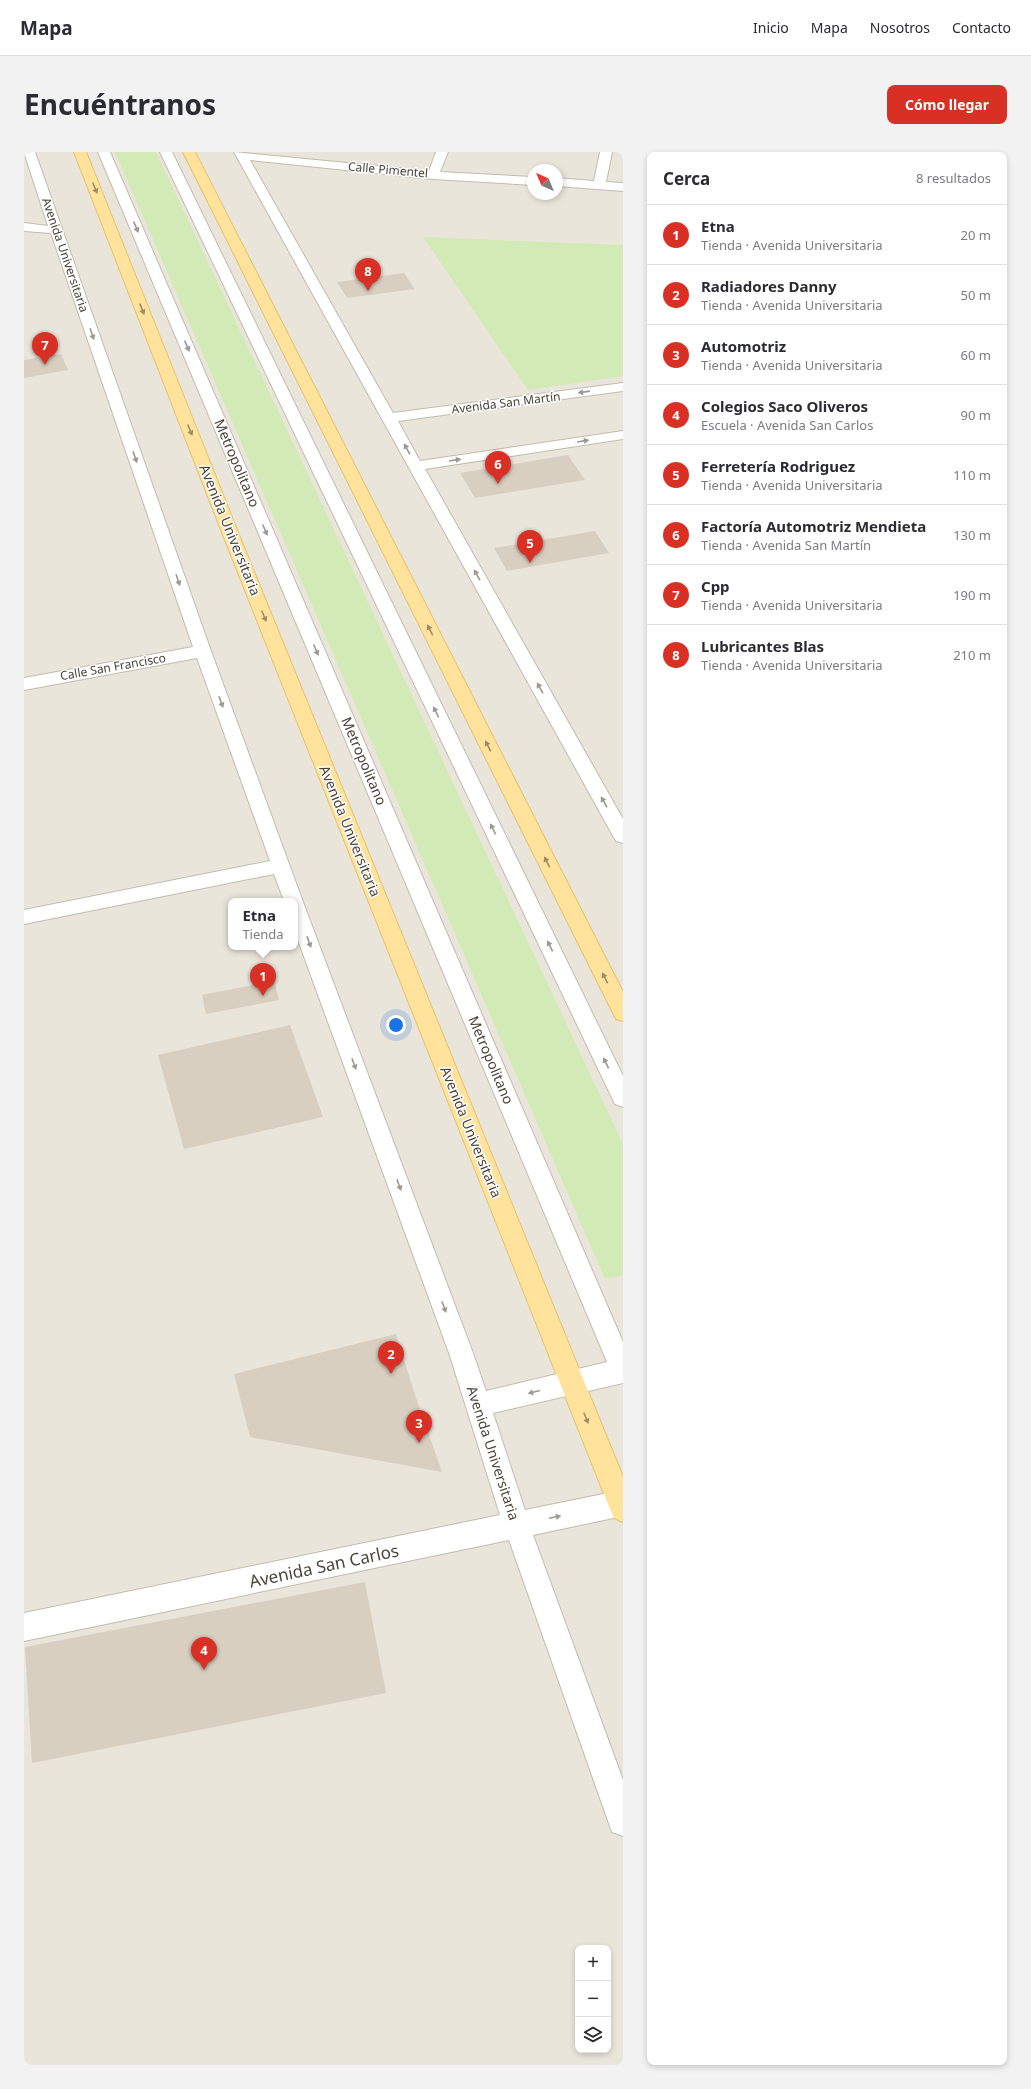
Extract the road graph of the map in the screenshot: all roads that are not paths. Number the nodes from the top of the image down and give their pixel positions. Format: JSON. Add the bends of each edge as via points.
{"nodes":[{"id":1,"x":29,"y":152,"type":"edge"},
{"id":2,"x":80,"y":152,"type":"edge"},
{"id":3,"x":104,"y":152,"type":"edge"},
{"id":4,"x":166,"y":152,"type":"edge"},
{"id":5,"x":188,"y":152,"type":"edge"},
{"id":6,"x":442,"y":152,"type":"edge"},
{"id":7,"x":606,"y":152,"type":"edge"},
{"id":8,"x":242,"y":154,"type":"edge"},
{"id":9,"x":278,"y":156,"type":"edge"},
{"id":10,"x":433,"y":175,"type":"junction"},
{"id":11,"x":527,"y":181,"type":"edge"},
{"id":12,"x":563,"y":182,"type":"edge"},
{"id":13,"x":599,"y":185,"type":"junction"},
{"id":14,"x":623,"y":187,"type":"edge"},
{"id":15,"x":24,"y":226,"type":"edge"},
{"id":16,"x":56,"y":230,"type":"junction"},
{"id":17,"x":623,"y":387,"type":"edge"},
{"id":18,"x":389,"y":418,"type":"junction"},
{"id":19,"x":623,"y":435,"type":"edge"},
{"id":20,"x":416,"y":466,"type":"junction"},
{"id":21,"x":203,"y":651,"type":"junction"},
{"id":22,"x":24,"y":684,"type":"edge"},
{"id":23,"x":623,"y":836,"type":"edge"},
{"id":24,"x":280,"y":866,"type":"junction"},
{"id":25,"x":293,"y":898,"type":"edge"},
{"id":26,"x":298,"y":913,"type":"edge"},
{"id":27,"x":24,"y":917,"type":"edge"},
{"id":28,"x":623,"y":1013,"type":"edge"},
{"id":29,"x":623,"y":1098,"type":"edge"},
{"id":30,"x":623,"y":1371,"type":"edge"},
{"id":31,"x":572,"y":1382,"type":"junction"},
{"id":32,"x":478,"y":1406,"type":"junction"},
{"id":33,"x":622,"y":1505,"type":"edge"},
{"id":34,"x":517,"y":1526,"type":"junction"},
{"id":35,"x":24,"y":1627,"type":"edge"},
{"id":36,"x":623,"y":1821,"type":"edge"}],
"edges":[{"from":1,"to":16,"type":"street","name":"Avenida Universitaria"},
{"from":2,"to":31,"type":"main road","name":"Avenida Universitaria","one_way":true,"via":[[229,530]]},
{"from":3,"to":30,"type":"street","name":"Metropolitano","one_way":true},
{"from":29,"to":4,"type":"street","one_way":true},
{"from":28,"to":5,"type":"main road","one_way":true},
{"from":6,"to":10,"type":"street"},
{"from":7,"to":13,"type":"street"},
{"from":8,"to":9,"type":"street","name":"Calle Pimentel"},
{"from":8,"to":18,"type":"street"},
{"from":9,"to":10,"type":"street","name":"Calle Pimentel"},
{"from":10,"to":11,"type":"street","name":"Calle Pimentel"},
{"from":12,"to":13,"type":"street"},
{"from":13,"to":14,"type":"street"},
{"from":15,"to":16,"type":"street"},
{"from":16,"to":21,"type":"street","name":"Avenida Universitaria","one_way":true},
{"from":17,"to":18,"type":"street","name":"Avenida San Martín","one_way":true},
{"from":20,"to":18,"type":"street","one_way":true},
{"from":20,"to":19,"type":"street","one_way":true},
{"from":23,"to":20,"type":"street","one_way":true},
{"from":21,"to":22,"type":"street","name":"Calle San Francisco"},
{"from":21,"to":24,"type":"street","name":"Avenida Universitaria","one_way":true},
{"from":24,"to":25,"type":"street","name":"Avenida Universitaria"},
{"from":24,"to":27,"type":"street"},
{"from":26,"to":32,"type":"street","name":"Avenida Universitaria","one_way":true},
{"from":30,"to":31,"type":"street"},
{"from":31,"to":32,"type":"street","one_way":true},
{"from":31,"to":33,"type":"main road","name":"Avenida Universitaria","one_way":true},
{"from":32,"to":34,"type":"street","name":"Avenida Universitaria"},
{"from":34,"to":33,"type":"street","name":"Avenida San Carlos","one_way":true},
{"from":34,"to":35,"type":"street","name":"Avenida San Carlos"},
{"from":34,"to":36,"type":"street","name":"Avenida Universitaria"}]}
